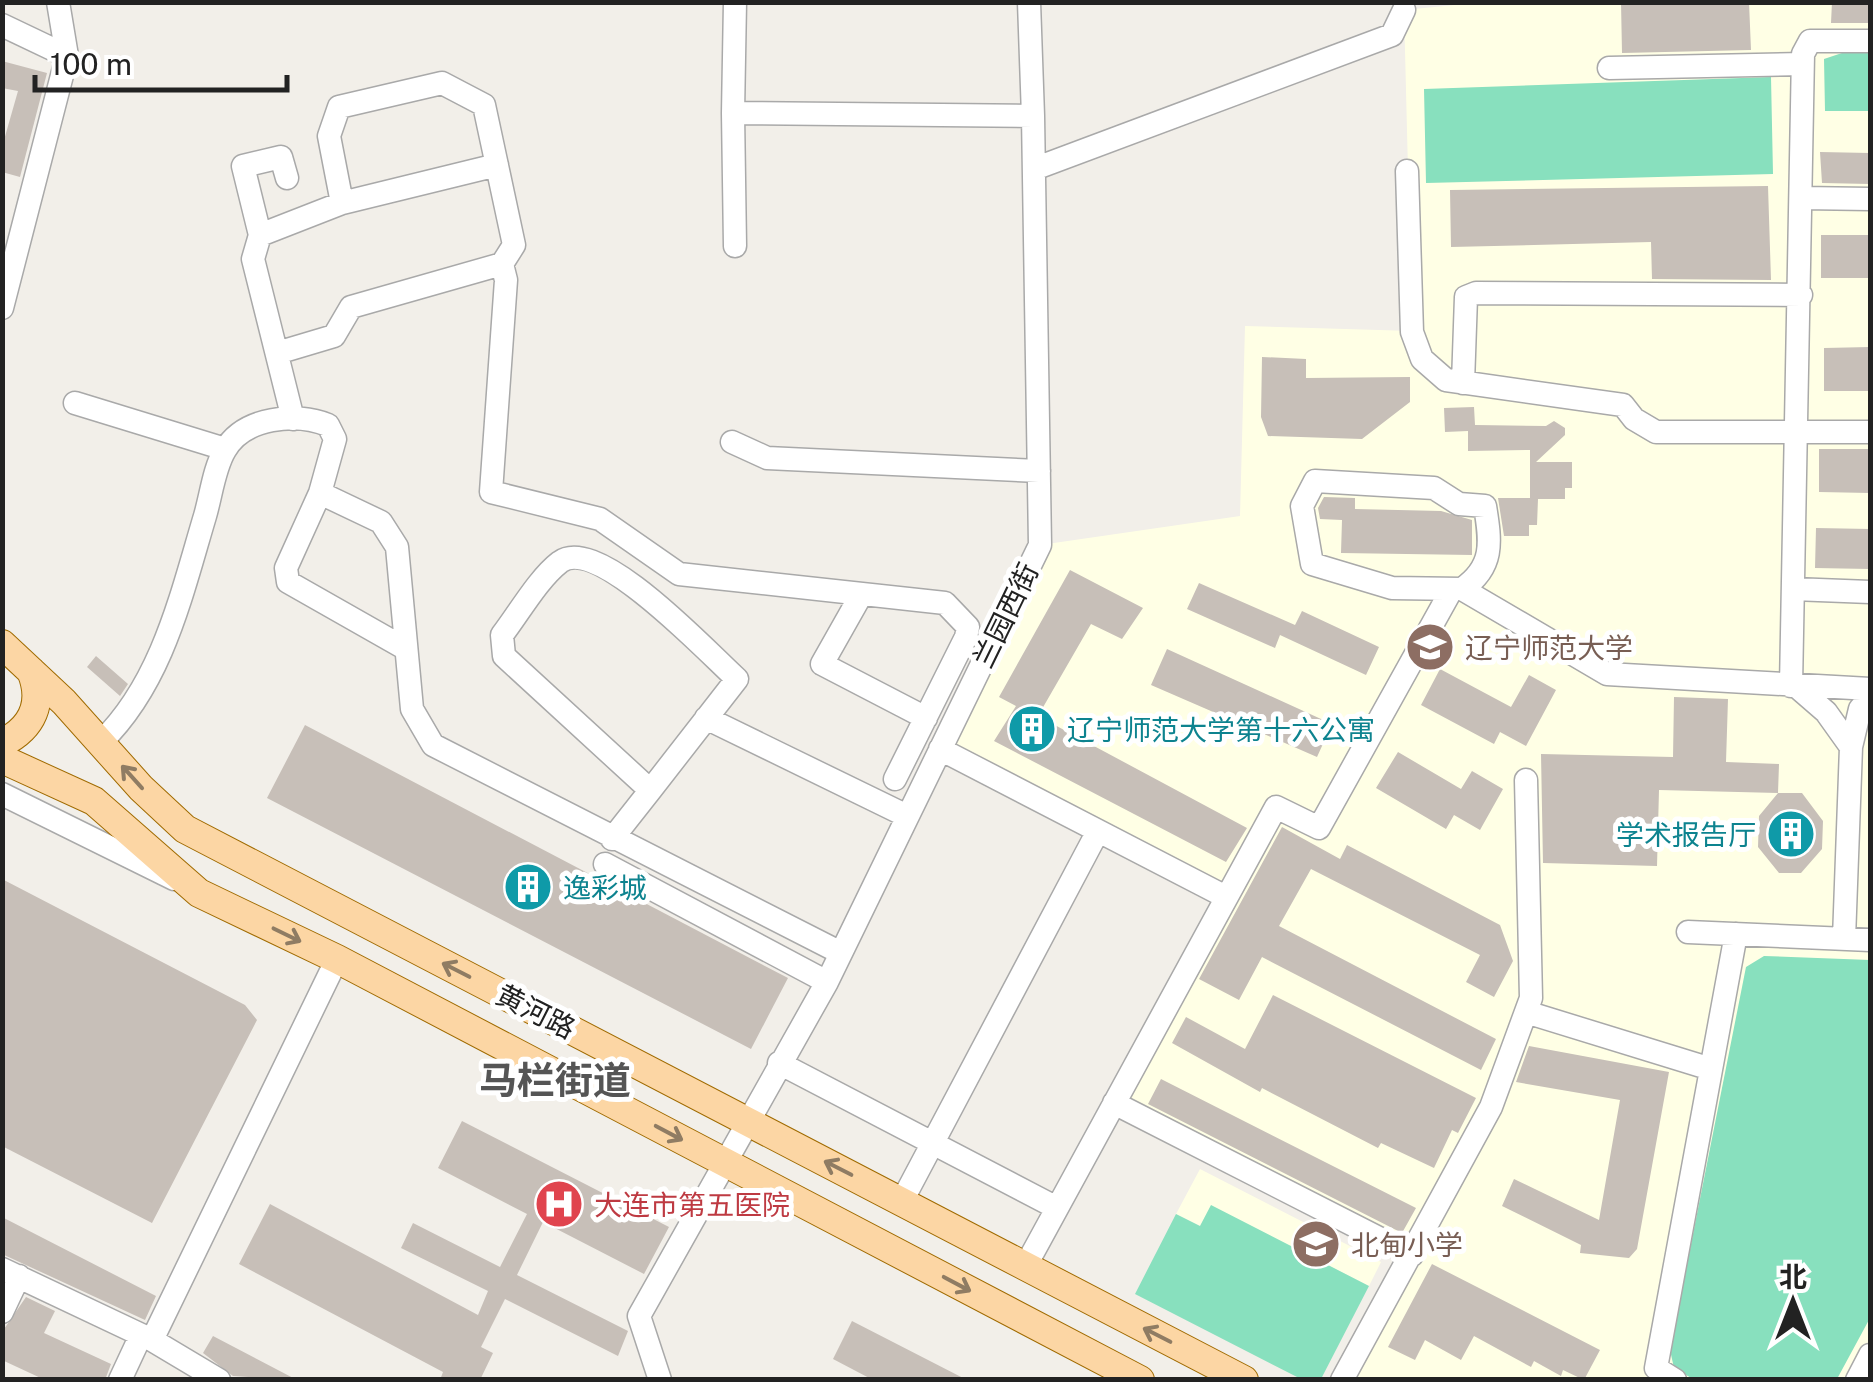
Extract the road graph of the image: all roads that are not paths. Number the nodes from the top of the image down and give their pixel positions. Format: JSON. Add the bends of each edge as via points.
{"nodes":[{"id":1,"x":58,"y":2,"type":"edge"},
{"id":2,"x":735,"y":2,"type":"edge"},
{"id":3,"x":1029,"y":2,"type":"edge"},
{"id":4,"x":1404,"y":10,"type":"dead end"},
{"id":5,"x":2,"y":26,"type":"edge"},
{"id":6,"x":1870,"y":41,"type":"edge"},
{"id":7,"x":68,"y":56,"type":"junction"},
{"id":8,"x":1802,"y":64,"type":"junction"},
{"id":9,"x":1609,"y":68,"type":"dead end"},
{"id":10,"x":734,"y":113,"type":"junction"},
{"id":11,"x":1033,"y":116,"type":"junction"},
{"id":12,"x":496,"y":165,"type":"junction"},
{"id":13,"x":1034,"y":170,"type":"junction"},
{"id":14,"x":1407,"y":171,"type":"dead end"},
{"id":15,"x":287,"y":178,"type":"dead end"},
{"id":16,"x":1802,"y":198,"type":"junction"},
{"id":17,"x":1870,"y":199,"type":"edge"},
{"id":18,"x":342,"y":203,"type":"junction"},
{"id":19,"x":260,"y":234,"type":"junction"},
{"id":20,"x":736,"y":246,"type":"dead end"},
{"id":21,"x":502,"y":264,"type":"junction"},
{"id":22,"x":1801,"y":295,"type":"junction"},
{"id":23,"x":2,"y":308,"type":"edge"},
{"id":24,"x":276,"y":354,"type":"junction"},
{"id":25,"x":1462,"y":383,"type":"junction"},
{"id":26,"x":75,"y":403,"type":"dead end"},
{"id":27,"x":293,"y":418,"type":"junction"},
{"id":28,"x":1870,"y":432,"type":"edge"},
{"id":29,"x":1798,"y":434,"type":"junction"},
{"id":30,"x":732,"y":442,"type":"dead end"},
{"id":31,"x":225,"y":448,"type":"junction"},
{"id":32,"x":1038,"y":471,"type":"junction"},
{"id":33,"x":320,"y":494,"type":"junction"},
{"id":34,"x":1457,"y":589,"type":"junction"},
{"id":35,"x":1793,"y":589,"type":"junction"},
{"id":36,"x":1870,"y":592,"type":"edge"},
{"id":37,"x":861,"y":595,"type":"junction"},
{"id":38,"x":406,"y":649,"type":"junction"},
{"id":39,"x":12,"y":655,"type":"edge"},
{"id":40,"x":1794,"y":686,"type":"junction"},
{"id":41,"x":1870,"y":689,"type":"edge"},
{"id":42,"x":1870,"y":698,"type":"edge"},
{"id":43,"x":706,"y":718,"type":"junction"},
{"id":44,"x":926,"y":718,"type":"junction"},
{"id":45,"x":101,"y":742,"type":"junction"},
{"id":46,"x":2,"y":743,"type":"edge"},
{"id":47,"x":1851,"y":746,"type":"junction"},
{"id":48,"x":940,"y":749,"type":"junction"},
{"id":49,"x":2,"y":759,"type":"edge"},
{"id":50,"x":895,"y":779,"type":"dead end"},
{"id":51,"x":1526,"y":780,"type":"dead end"},
{"id":52,"x":60,"y":783,"type":"junction"},
{"id":53,"x":2,"y":785,"type":"edge"},
{"id":54,"x":650,"y":790,"type":"junction"},
{"id":55,"x":2,"y":794,"type":"edge"},
{"id":56,"x":908,"y":816,"type":"junction"},
{"id":57,"x":1098,"y":831,"type":"junction"},
{"id":58,"x":612,"y":838,"type":"junction"},
{"id":59,"x":1860,"y":847,"type":"edge"},
{"id":60,"x":606,"y":864,"type":"dead end"},
{"id":61,"x":199,"y":893,"type":"junction"},
{"id":62,"x":1226,"y":898,"type":"junction"},
{"id":63,"x":1688,"y":932,"type":"dead end"},
{"id":64,"x":1736,"y":934,"type":"junction"},
{"id":65,"x":1844,"y":939,"type":"junction"},
{"id":66,"x":1870,"y":940,"type":"edge"},
{"id":67,"x":841,"y":953,"type":"junction"},
{"id":68,"x":337,"y":959,"type":"junction"},
{"id":69,"x":826,"y":982,"type":"junction"},
{"id":70,"x":1526,"y":1012,"type":"junction"},
{"id":71,"x":780,"y":1063,"type":"junction"},
{"id":72,"x":1711,"y":1070,"type":"junction"},
{"id":73,"x":1114,"y":1102,"type":"junction"},
{"id":74,"x":748,"y":1122,"type":"junction"},
{"id":75,"x":932,"y":1142,"type":"junction"},
{"id":76,"x":725,"y":1163,"type":"junction"},
{"id":77,"x":902,"y":1201,"type":"junction"},
{"id":78,"x":1057,"y":1208,"type":"junction"},
{"id":79,"x":1412,"y":1256,"type":"junction"},
{"id":80,"x":1024,"y":1267,"type":"junction"},
{"id":81,"x":11,"y":1273,"type":"edge"},
{"id":82,"x":2,"y":1312,"type":"edge"},
{"id":83,"x":147,"y":1338,"type":"junction"},
{"id":84,"x":1870,"y":1355,"type":"edge"},
{"id":85,"x":120,"y":1380,"type":"edge"},
{"id":86,"x":219,"y":1380,"type":"edge"},
{"id":87,"x":660,"y":1380,"type":"edge"},
{"id":88,"x":1140,"y":1380,"type":"edge"},
{"id":89,"x":1244,"y":1380,"type":"edge"},
{"id":90,"x":1342,"y":1380,"type":"edge"},
{"id":91,"x":1675,"y":1380,"type":"edge"},
{"id":92,"x":1856,"y":1380,"type":"edge"}],
"edges":[{"from":1,"to":7,"type":"street"},
{"from":2,"to":10,"type":"street"},
{"from":3,"to":11,"type":"street","name":"兰园西街"},
{"from":4,"to":13,"type":"street","via":[[1392,35]]},
{"from":5,"to":7,"type":"street"},
{"from":6,"to":8,"type":"street","via":[[1810,41]]},
{"from":7,"to":23,"type":"street"},
{"from":8,"to":9,"type":"street"},
{"from":8,"to":16,"type":"street"},
{"from":10,"to":11,"type":"street"},
{"from":10,"to":20,"type":"street"},
{"from":11,"to":13,"type":"street","name":"兰园西街"},
{"from":12,"to":18,"type":"street"},
{"from":12,"to":18,"type":"street","via":[[484,106],[442,83],[339,106],[329,136]]},
{"from":12,"to":21,"type":"street","via":[[514,245]]},
{"from":13,"to":32,"type":"street","name":"兰园西街"},
{"from":14,"to":25,"type":"street","via":[[1412,332],[1422,358],[1446,380]]},
{"from":15,"to":19,"type":"street","via":[[281,157],[242,166]]},
{"from":16,"to":17,"type":"street"},
{"from":16,"to":22,"type":"street"},
{"from":18,"to":19,"type":"street"},
{"from":19,"to":24,"type":"street","via":[[253,259]]},
{"from":21,"to":24,"type":"street","via":[[351,308],[334,336]]},
{"from":21,"to":37,"type":"street","via":[[492,492],[600,519],[679,574]]},
{"from":22,"to":25,"type":"street","via":[[1476,294],[1462,310]]},
{"from":22,"to":29,"type":"street"},
{"from":24,"to":27,"type":"street"},
{"from":25,"to":29,"type":"street","via":[[1624,404],[1656,432]]},
{"from":26,"to":31,"type":"street"},
{"from":27,"to":31,"type":"street","via":[[256,423]]},
{"from":27,"to":33,"type":"street","via":[[328,425],[335,439]]},
{"from":28,"to":29,"type":"street"},
{"from":29,"to":35,"type":"street"},
{"from":30,"to":32,"type":"street","via":[[766,458]]},
{"from":31,"to":45,"type":"street","via":[[171,628],[131,713]]},
{"from":32,"to":48,"type":"street","name":"兰园西街","via":[[1040,545]]},
{"from":33,"to":38,"type":"street","via":[[381,522],[397,547]]},
{"from":33,"to":38,"type":"street","via":[[286,568],[288,582]]},
{"from":34,"to":34,"type":"street","via":[[1392,588],[1312,564],[1302,506],[1315,480],[1434,488],[1459,504],[1485,506],[1487,564],[1481,576]]},
{"from":34,"to":40,"type":"street","via":[[1607,674]]},
{"from":34,"to":62,"type":"street","via":[[1320,828],[1276,806]]},
{"from":35,"to":36,"type":"street"},
{"from":35,"to":40,"type":"street"},
{"from":37,"to":44,"type":"street","via":[[822,664]]},
{"from":37,"to":44,"type":"street","via":[[944,603],[968,627]]},
{"from":38,"to":58,"type":"street","via":[[412,709],[432,746]]},
{"from":39,"to":45,"type":"main road","name":"黄河路"},
{"from":39,"to":46,"type":"main road","via":[[39,696],[26,725]]},
{"from":40,"to":41,"type":"street"},
{"from":40,"to":47,"type":"street","via":[[1826,712]]},
{"from":42,"to":47,"type":"street"},
{"from":43,"to":54,"type":"street"},
{"from":43,"to":54,"type":"street","via":[[737,680],[617,571],[580,556],[560,561],[502,634],[504,656]]},
{"from":43,"to":56,"type":"street"},
{"from":44,"to":50,"type":"street"},
{"from":74,"to":45,"type":"main road","name":"黄河路","one_way":true,"via":[[185,829]]},
{"from":47,"to":59,"type":"street"},
{"from":48,"to":56,"type":"street","name":"兰园西街"},
{"from":48,"to":57,"type":"street"},
{"from":49,"to":52,"type":"main road","name":"黄河路"},
{"from":51,"to":70,"type":"street"},
{"from":52,"to":53,"type":"street"},
{"from":52,"to":61,"type":"main road","name":"黄河路","via":[[124,823]]},
{"from":54,"to":58,"type":"street"},
{"from":55,"to":61,"type":"street"},
{"from":56,"to":67,"type":"street","name":"兰园西街"},
{"from":57,"to":62,"type":"street"},
{"from":57,"to":75,"type":"street"},
{"from":58,"to":67,"type":"street"},
{"from":59,"to":65,"type":"street"},
{"from":60,"to":69,"type":"street"},
{"from":61,"to":68,"type":"main road","name":"黄河路","one_way":true},
{"from":62,"to":73,"type":"street"},
{"from":63,"to":64,"type":"street"},
{"from":64,"to":65,"type":"street"},
{"from":64,"to":72,"type":"street"},
{"from":65,"to":66,"type":"street"},
{"from":67,"to":69,"type":"street","name":"兰园西街"},
{"from":68,"to":76,"type":"main road","name":"黄河路","one_way":true},
{"from":68,"to":83,"type":"street"},
{"from":69,"to":71,"type":"street","name":"兰园西街"},
{"from":70,"to":72,"type":"street"},
{"from":70,"to":79,"type":"street","via":[[1491,1107]]},
{"from":71,"to":74,"type":"street","name":"兰园西街"},
{"from":71,"to":75,"type":"street"},
{"from":72,"to":91,"type":"street","via":[[1656,1368]]},
{"from":73,"to":78,"type":"street"},
{"from":73,"to":79,"type":"street"},
{"from":74,"to":76,"type":"street","name":"兰园西街"},
{"from":77,"to":74,"type":"main road","name":"黄河路","one_way":true},
{"from":75,"to":77,"type":"street"},
{"from":75,"to":78,"type":"street"},
{"from":76,"to":87,"type":"street","name":"兰园西街","via":[[639,1316]]},
{"from":76,"to":88,"type":"main road","name":"黄河路","one_way":true},
{"from":77,"to":80,"type":"main road","name":"黄河路"},
{"from":78,"to":80,"type":"street"},
{"from":79,"to":90,"type":"street"},
{"from":89,"to":80,"type":"main road","name":"黄河路","one_way":true},
{"from":81,"to":82,"type":"street"},
{"from":81,"to":83,"type":"street"},
{"from":83,"to":85,"type":"street"},
{"from":83,"to":86,"type":"street"},
{"from":84,"to":92,"type":"street"}]}
